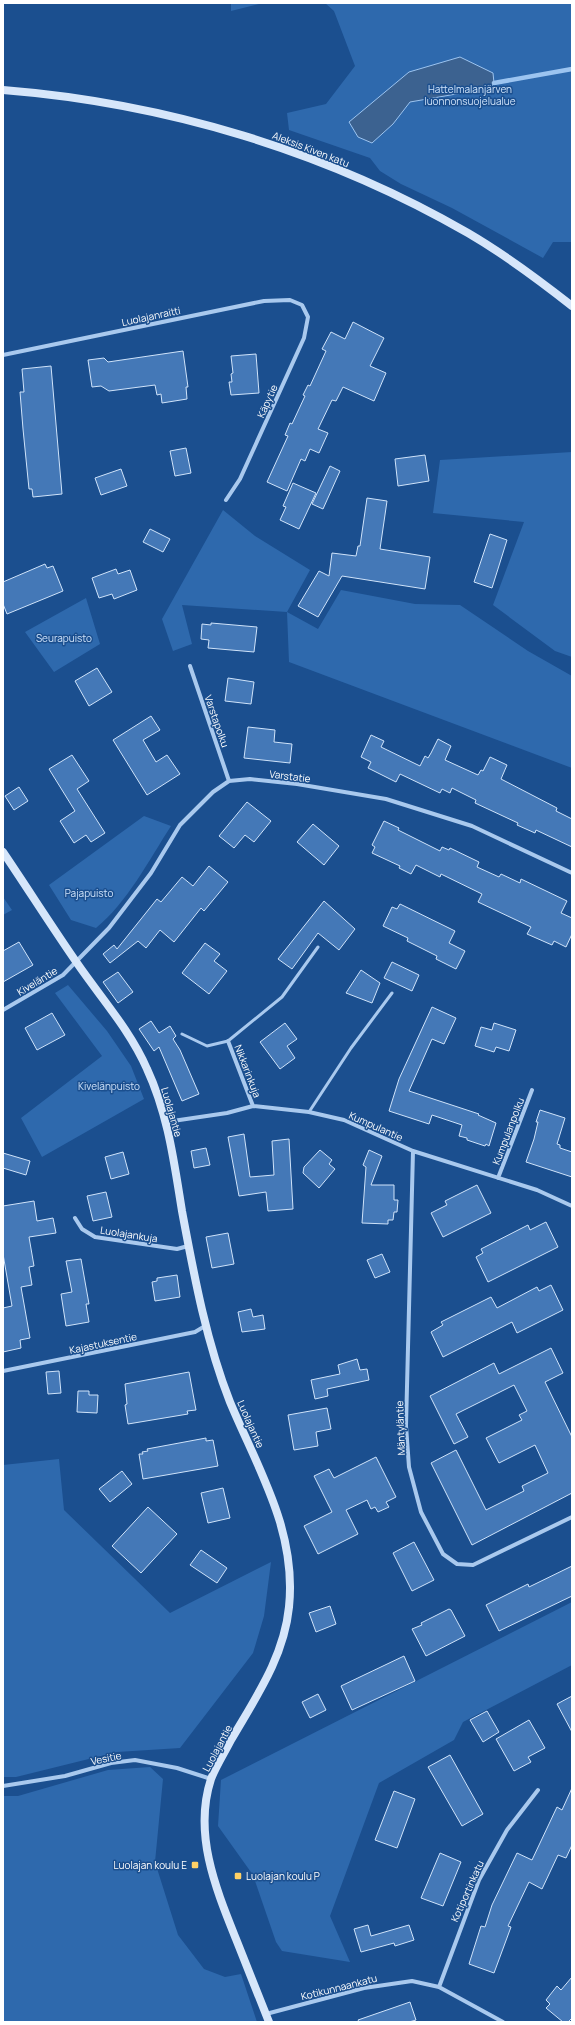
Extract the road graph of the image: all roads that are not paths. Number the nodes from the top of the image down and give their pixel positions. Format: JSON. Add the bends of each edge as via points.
{"nodes":[{"id":1,"x":6,"y":91,"type":"edge"},
{"id":2,"x":302,"y":305,"type":"joint"},
{"id":3,"x":572,"y":306,"type":"edge"},
{"id":4,"x":3,"y":355,"type":"edge"},
{"id":5,"x":226,"y":500,"type":"dead end"},
{"id":6,"x":190,"y":666,"type":"dead end"},
{"id":7,"x":229,"y":781,"type":"junction"},
{"id":8,"x":3,"y":852,"type":"edge"},
{"id":9,"x":572,"y":873,"type":"edge"},
{"id":10,"x":318,"y":947,"type":"dead end"},
{"id":11,"x":76,"y":962,"type":"junction"},
{"id":12,"x":392,"y":993,"type":"dead end"},
{"id":13,"x":3,"y":1010,"type":"edge"},
{"id":14,"x":182,"y":1034,"type":"dead end"},
{"id":15,"x":228,"y":1041,"type":"junction"},
{"id":16,"x":532,"y":1090,"type":"dead end"},
{"id":17,"x":253,"y":1106,"type":"junction"},
{"id":18,"x":309,"y":1112,"type":"junction"},
{"id":19,"x":166,"y":1122,"type":"junction"},
{"id":20,"x":413,"y":1151,"type":"junction"},
{"id":21,"x":498,"y":1178,"type":"junction"},
{"id":22,"x":572,"y":1206,"type":"edge"},
{"id":23,"x":75,"y":1218,"type":"dead end"},
{"id":24,"x":188,"y":1246,"type":"junction"},
{"id":25,"x":205,"y":1326,"type":"junction"},
{"id":26,"x":3,"y":1371,"type":"edge"},
{"id":27,"x":572,"y":1517,"type":"edge"},
{"id":28,"x":211,"y":1779,"type":"junction"},
{"id":29,"x":3,"y":1786,"type":"edge"},
{"id":30,"x":538,"y":1790,"type":"dead end"},
{"id":31,"x":439,"y":1987,"type":"junction"},
{"id":32,"x":268,"y":2018,"type":"edge"},
{"id":33,"x":502,"y":2022,"type":"edge"}],
"edges":[{"from":1,"to":3,"type":"main road","name":"Aleksis Kiven katu","via":[[102,102],[162,114],[226,129],[293,152],[392,195],[469,233]]},
{"from":2,"to":4,"type":"street","name":"Luolajanraitti","via":[[290,300],[264,301]]},
{"from":2,"to":5,"type":"street","name":"Käpytie","via":[[308,317],[304,338],[240,479]]},
{"from":6,"to":7,"type":"street","name":"Varstapolku"},
{"from":7,"to":9,"type":"street","name":"Varstatie","via":[[250,779],[289,783],[386,799],[472,826]]},
{"from":7,"to":11,"type":"street","name":"Varstatie","via":[[213,792],[180,825],[146,879],[109,928]]},
{"from":8,"to":11,"type":"main road","name":"Luolajantie"},
{"from":10,"to":15,"type":"lane","via":[[282,997]]},
{"from":11,"to":13,"type":"street","name":"Kiveläntie","via":[[63,975]]},
{"from":11,"to":19,"type":"main road","name":"Luolajantie","via":[[129,1035],[146,1066]]},
{"from":12,"to":18,"type":"lane","via":[[351,1048]]},
{"from":14,"to":15,"type":"lane","via":[[207,1046]]},
{"from":15,"to":17,"type":"street","name":"Nikkarinkuja"},
{"from":16,"to":21,"type":"street","name":"Kumpulanpolku"},
{"from":17,"to":18,"type":"street","name":"Kumpulantie"},
{"from":17,"to":19,"type":"street","name":"Kumpulantie","via":[[227,1113]]},
{"from":18,"to":20,"type":"street","name":"Kumpulantie","via":[[344,1120]]},
{"from":19,"to":24,"type":"main road","name":"Luolajantie"},
{"from":20,"to":21,"type":"street","name":"Kumpulantie"},
{"from":20,"to":27,"type":"street","name":"Mäntyläntie","via":[[406,1426],[409,1467],[421,1512],[443,1554],[457,1564],[473,1565]]},
{"from":21,"to":22,"type":"street","name":"Kumpulantie","via":[[537,1190]]},
{"from":23,"to":24,"type":"street","name":"Luolajankuja","via":[[82,1229],[95,1237],[177,1249]]},
{"from":24,"to":25,"type":"main road","name":"Luolajantie"},
{"from":25,"to":26,"type":"street","name":"Kajastuksentie","via":[[195,1332]]},
{"from":25,"to":28,"type":"main road","name":"Luolajantie","via":[[230,1400],[278,1514],[286,1541],[289,1575],[289,1606],[274,1666]]},
{"from":28,"to":29,"type":"street","name":"Vesitie","via":[[177,1768],[135,1760]]},
{"from":28,"to":32,"type":"main road","name":"Luolajantie","via":[[205,1832],[213,1882]]},
{"from":30,"to":31,"type":"street","name":"Kotiportinkatu","via":[[507,1830],[479,1880]]},
{"from":31,"to":32,"type":"street","name":"Kotikunnaankatu","via":[[412,1981],[370,1987]]},
{"from":31,"to":33,"type":"street","name":"Kotikunnaankatu"}]}
